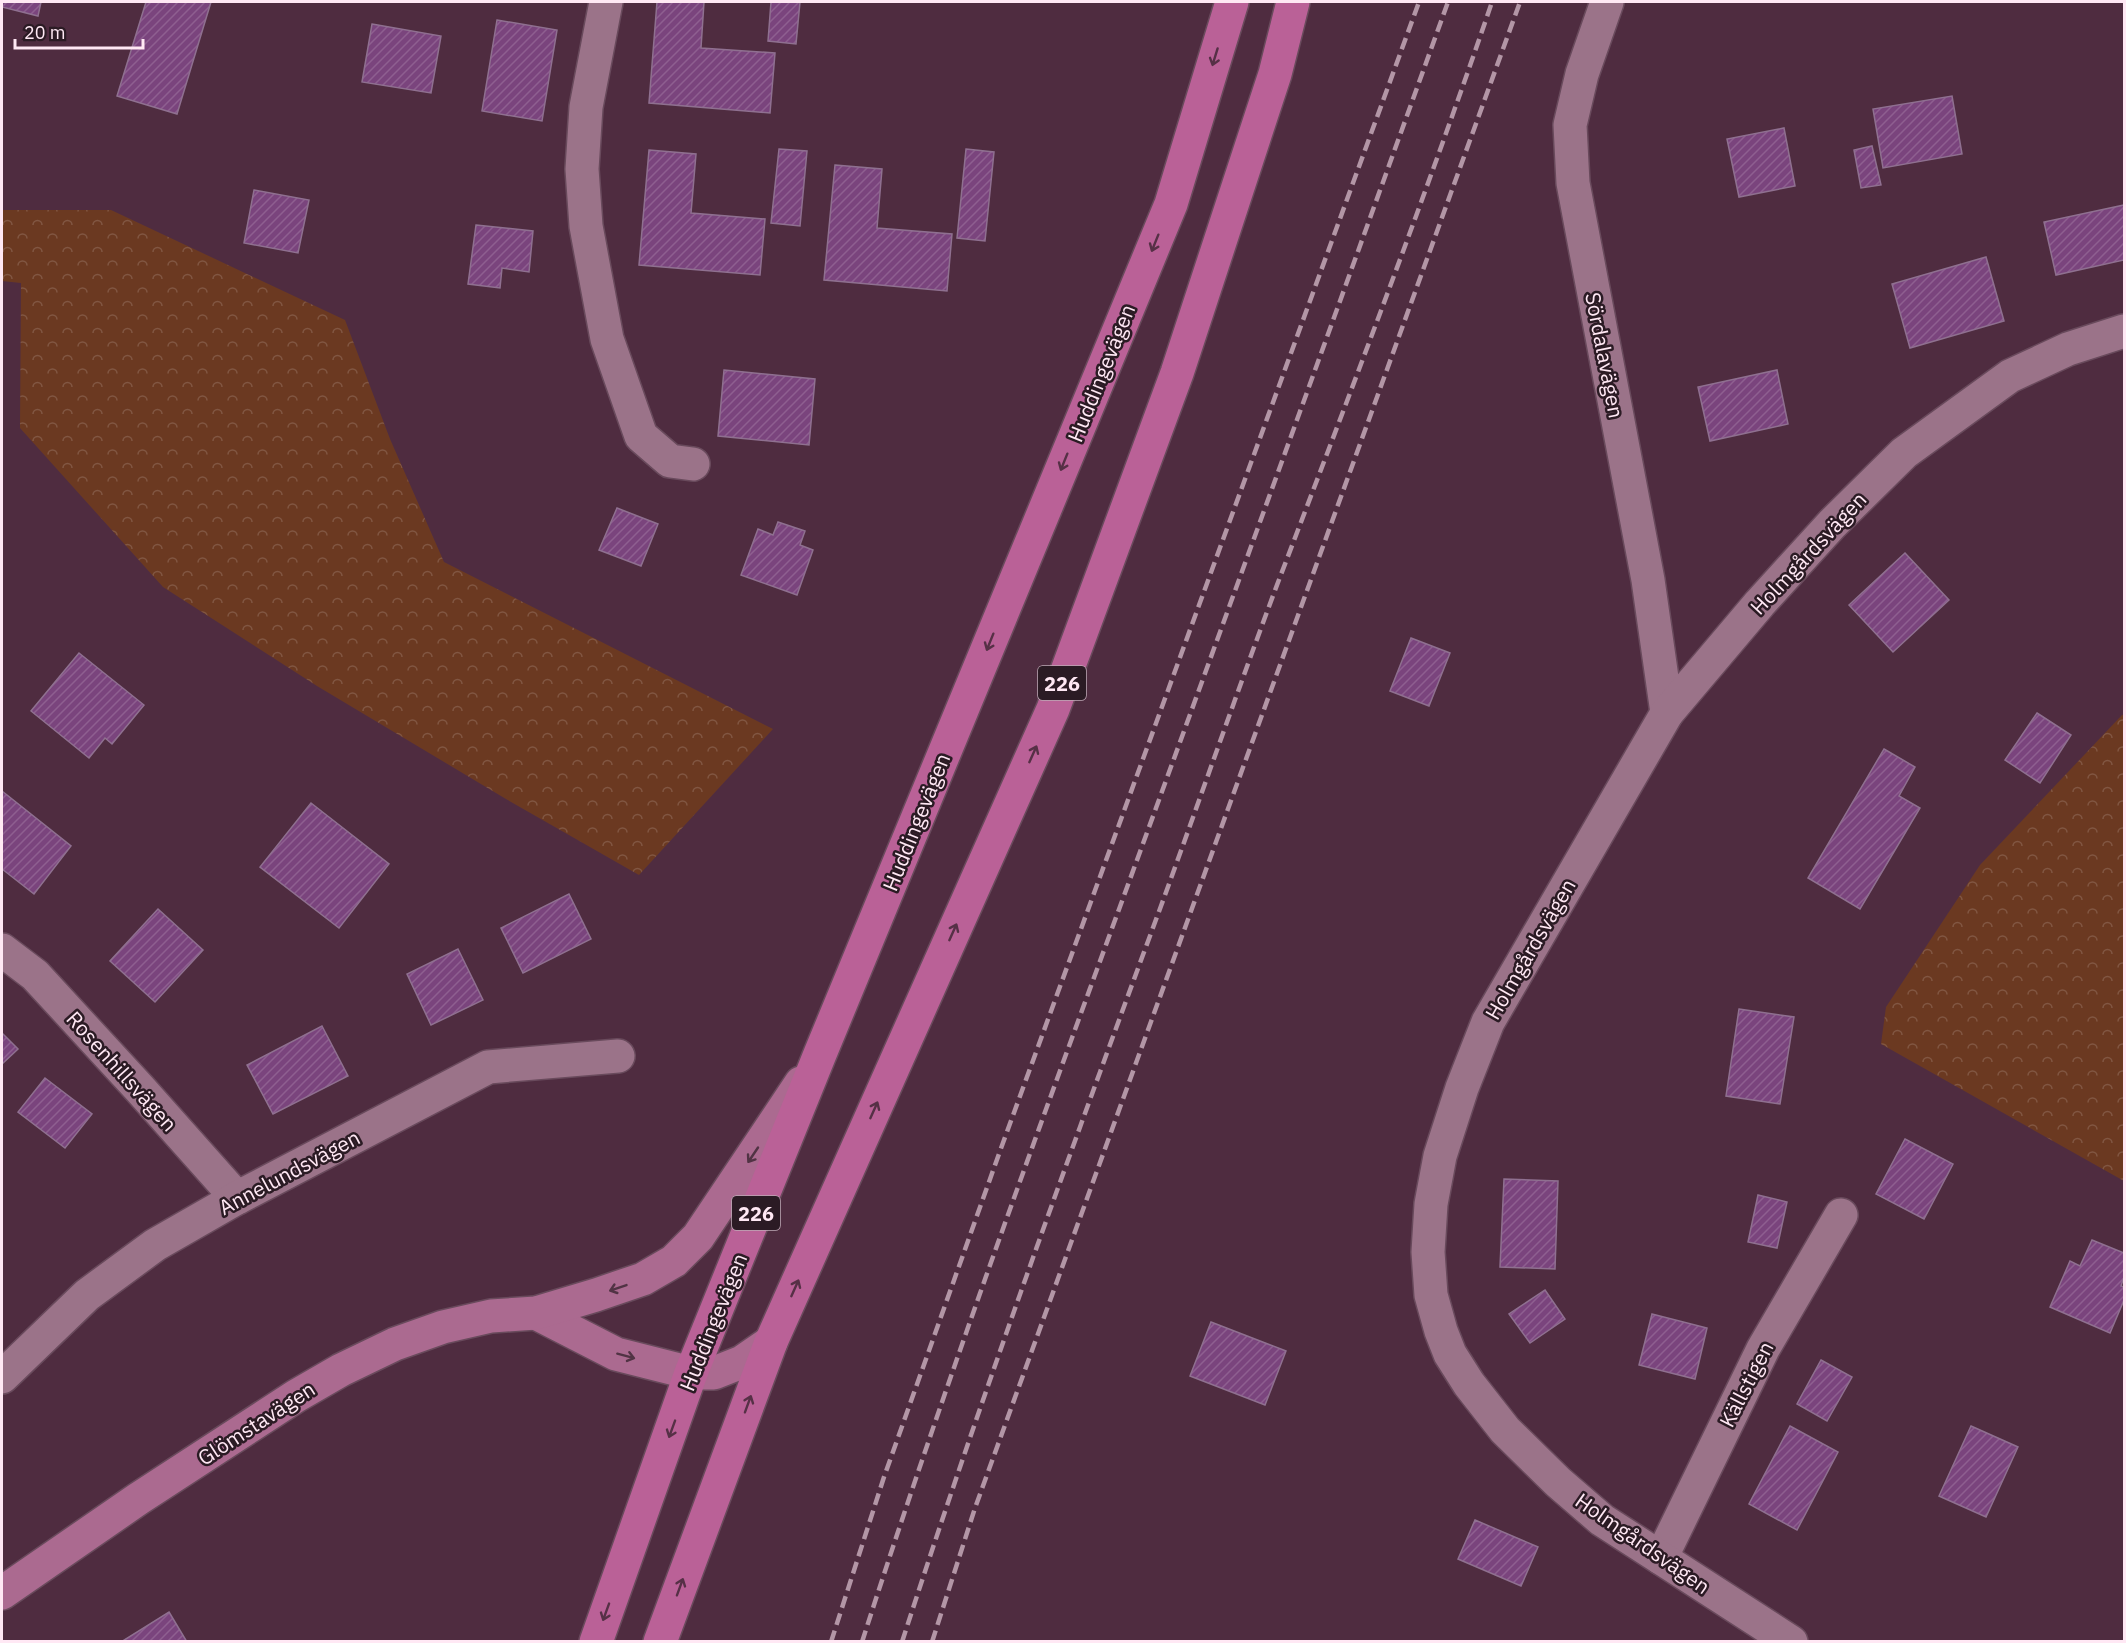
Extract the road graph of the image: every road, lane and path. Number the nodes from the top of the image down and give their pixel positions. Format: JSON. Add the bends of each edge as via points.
{"nodes":[{"id":1,"x":606,"y":2,"type":"edge"},
{"id":2,"x":1233,"y":2,"type":"edge"},
{"id":3,"x":1293,"y":2,"type":"edge"},
{"id":4,"x":1608,"y":2,"type":"edge"},
{"id":5,"x":2124,"y":331,"type":"edge"},
{"id":6,"x":693,"y":464,"type":"dead end"},
{"id":7,"x":1668,"y":713,"type":"junction"},
{"id":8,"x":2,"y":950,"type":"edge"},
{"id":9,"x":820,"y":1054,"type":"junction"},
{"id":10,"x":618,"y":1056,"type":"dead end"},
{"id":11,"x":237,"y":1198,"type":"junction"},
{"id":12,"x":1841,"y":1215,"type":"dead end"},
{"id":13,"x":536,"y":1313,"type":"junction"},
{"id":14,"x":771,"y":1342,"type":"junction"},
{"id":15,"x":691,"y":1373,"type":"junction"},
{"id":16,"x":2,"y":1377,"type":"edge"},
{"id":17,"x":1661,"y":1558,"type":"junction"},
{"id":18,"x":2,"y":1593,"type":"edge"},
{"id":19,"x":596,"y":1641,"type":"edge"},
{"id":20,"x":660,"y":1641,"type":"edge"},
{"id":21,"x":1791,"y":1641,"type":"edge"}],
"edges":[{"from":1,"to":6,"type":"street","via":[[586,107],[582,169],[586,226],[607,339],[641,436],[670,461]]},
{"from":2,"to":9,"type":"main road","name":"Huddingevägen","number":"226","one_way":true,"via":[[1171,204]]},
{"from":14,"to":3,"type":"main road","number":"226","one_way":true,"via":[[1053,709],[1177,373],[1275,74]]},
{"from":4,"to":7,"type":"street","name":"Sördalavägen","via":[[1582,74],[1569,125],[1573,183],[1648,579]]},
{"from":5,"to":7,"type":"street","name":"Holmgårdsvägen","via":[[2068,349],[2010,376],[1904,453],[1760,603]]},
{"from":7,"to":17,"type":"street","name":"Holmgårdsvägen","via":[[1488,1022],[1440,1156],[1428,1252],[1431,1296],[1441,1331],[1469,1384],[1505,1430],[1557,1482],[1602,1520]]},
{"from":8,"to":11,"type":"street","name":"Rosenhillsvägen","via":[[35,975]]},
{"from":9,"to":13,"type":"main road","name":"Glömstavägen","one_way":true,"via":[[698,1237],[674,1261],[643,1279]]},
{"from":9,"to":15,"type":"main road","name":"Huddingevägen","number":"226"},
{"from":10,"to":11,"type":"street","name":"Annelundsvägen","via":[[488,1067]]},
{"from":11,"to":16,"type":"street","name":"Annelundsvägen","via":[[155,1245],[87,1295]]},
{"from":12,"to":17,"type":"street","name":"Källstigen","via":[[1763,1349]]},
{"from":13,"to":15,"type":"main road","one_way":true,"via":[[616,1354]]},
{"from":13,"to":18,"type":"main road","name":"Glömstavägen","via":[[491,1316],[443,1327],[341,1370],[138,1499]]},
{"from":14,"to":15,"type":"main road","via":[[742,1362],[714,1373]]},
{"from":20,"to":14,"type":"main road","number":"226","one_way":true},
{"from":15,"to":19,"type":"main road","name":"Huddingevägen","number":"226","one_way":true},
{"from":17,"to":21,"type":"street","name":"Holmgårdsvägen"}]}
